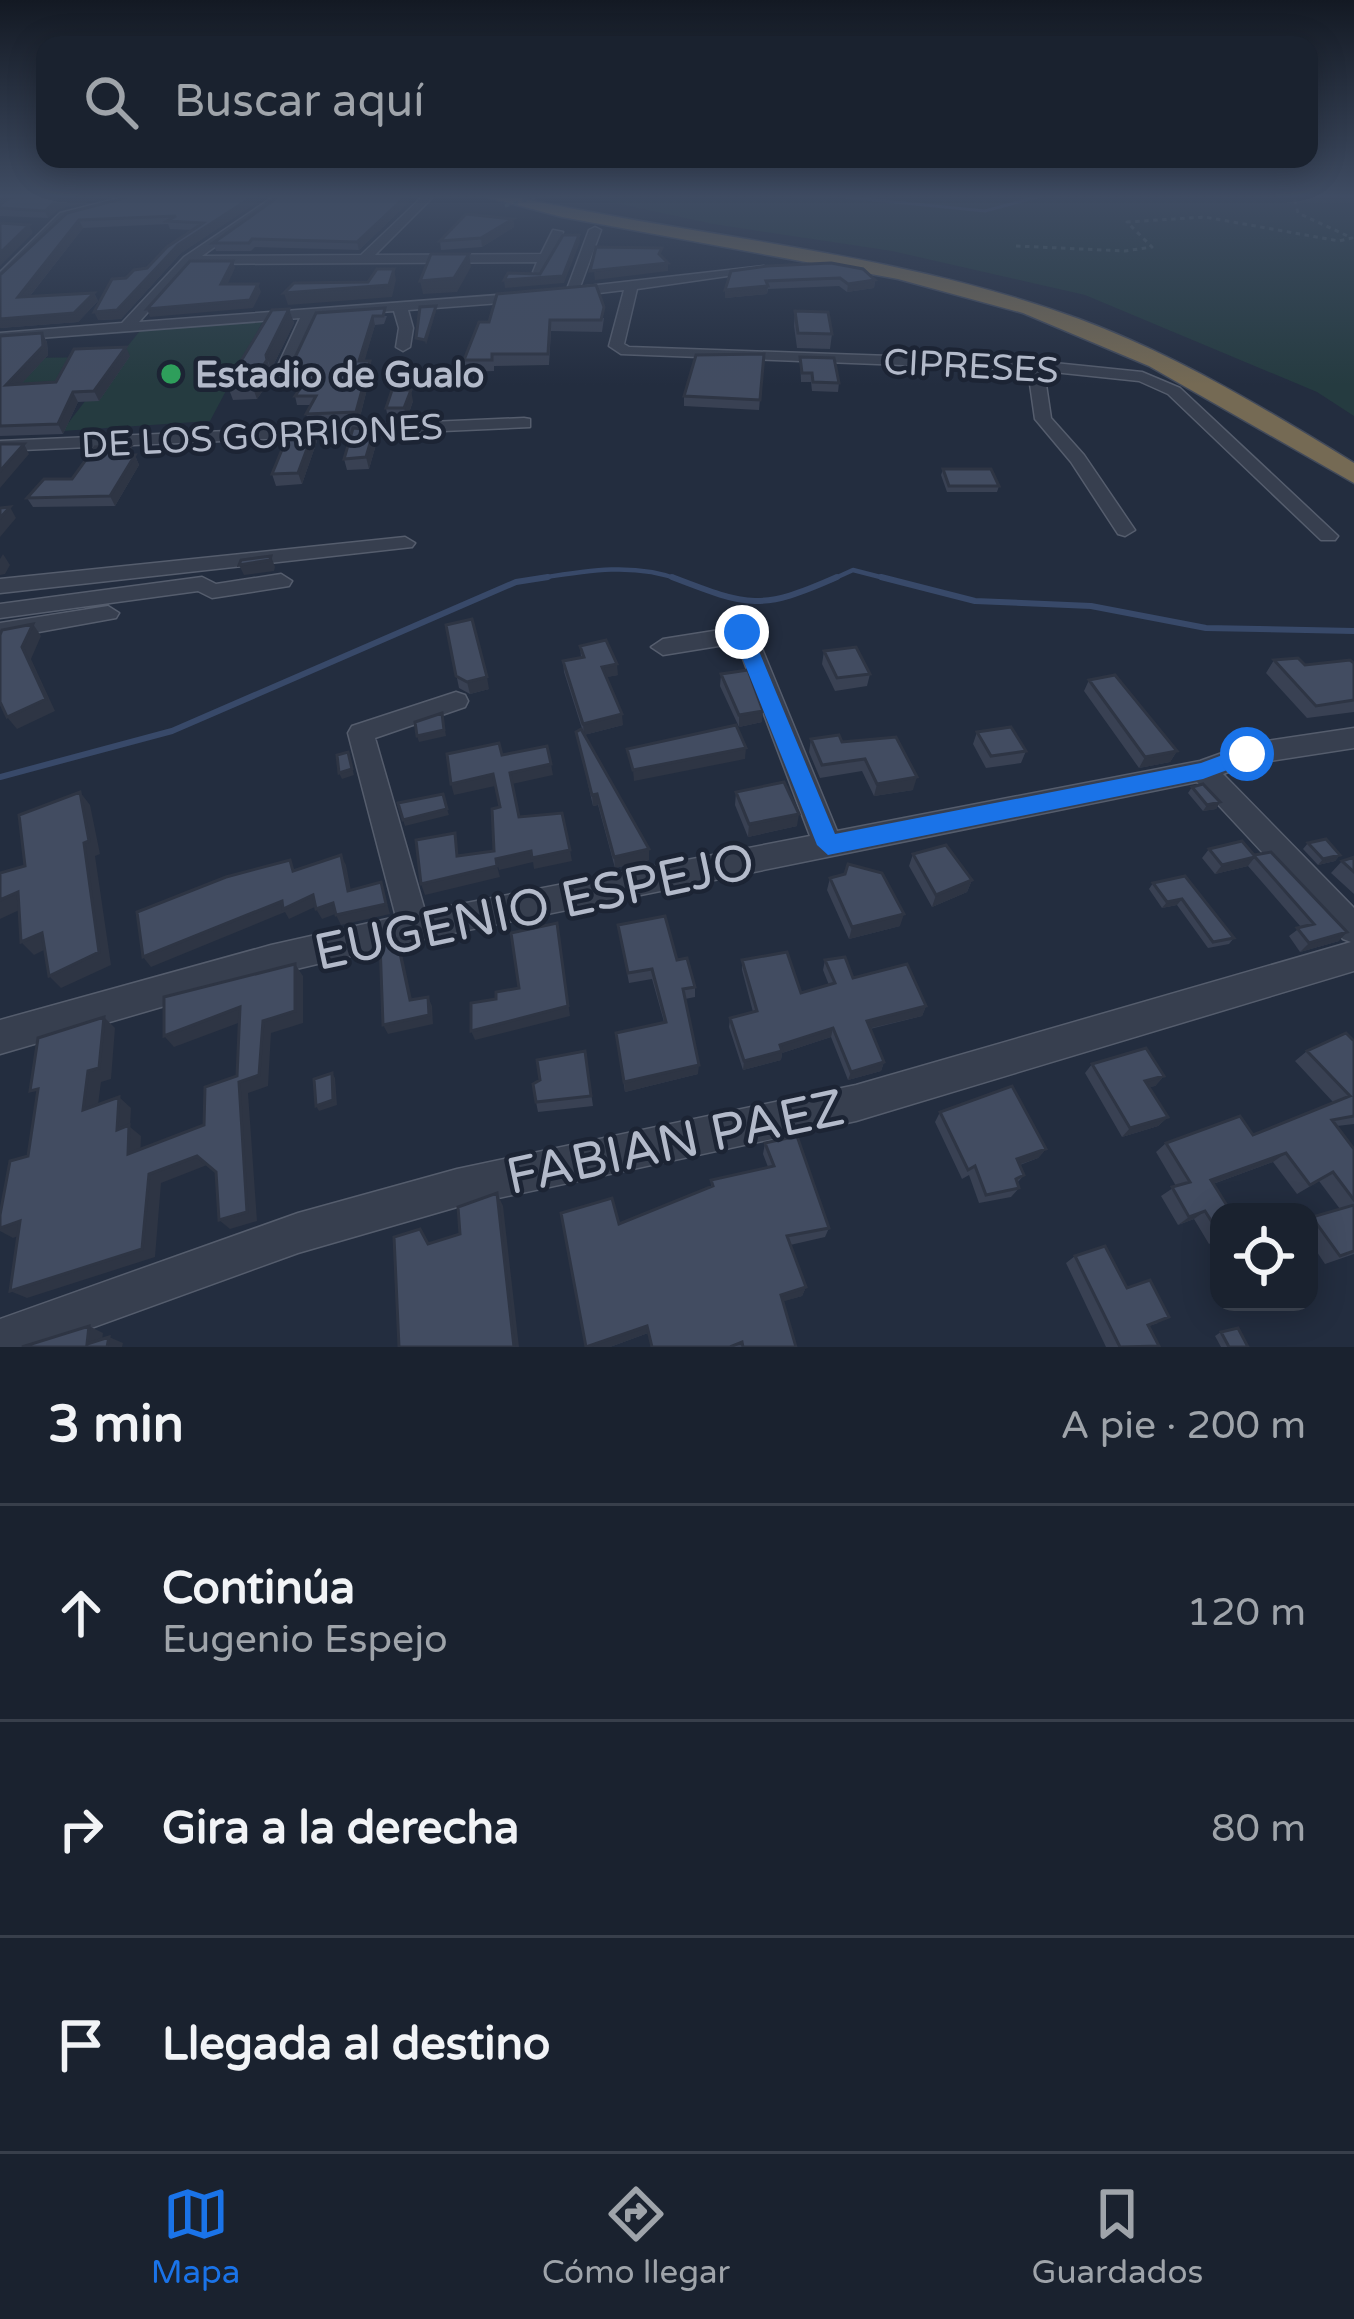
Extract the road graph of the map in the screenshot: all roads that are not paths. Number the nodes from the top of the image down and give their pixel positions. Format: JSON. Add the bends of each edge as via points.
{"nodes":[{"id":1,"x":188,"y":260,"type":"joint"},
{"id":2,"x":364,"y":260,"type":"joint"},
{"id":3,"x":377,"y":260,"type":"edge"},
{"id":4,"x":544,"y":260,"type":"edge"},
{"id":5,"x":584,"y":260,"type":"edge"},
{"id":6,"x":819,"y":260,"type":"edge"},
{"id":7,"x":877,"y":260,"type":"edge"},
{"id":8,"x":778,"y":267,"type":"edge"},
{"id":9,"x":631,"y":287,"type":"junction"},
{"id":10,"x":572,"y":292,"type":"junction"},
{"id":11,"x":528,"y":296,"type":"junction"},
{"id":12,"x":400,"y":308,"type":"junction"},
{"id":13,"x":309,"y":315,"type":"junction"},
{"id":14,"x":126,"y":328,"type":"junction"},
{"id":15,"x":0,"y":337,"type":"edge"},
{"id":16,"x":403,"y":347,"type":"dead end"},
{"id":17,"x":1036,"y":366,"type":"junction"},
{"id":18,"x":283,"y":372,"type":"dead end"},
{"id":19,"x":524,"y":423,"type":"dead end"},
{"id":20,"x":0,"y":446,"type":"edge"},
{"id":21,"x":1354,"y":451,"type":"edge"},
{"id":22,"x":1354,"y":476,"type":"edge"},
{"id":23,"x":1125,"y":530,"type":"dead end"},
{"id":24,"x":1328,"y":536,"type":"dead end"},
{"id":25,"x":405,"y":543,"type":"dead end"},
{"id":26,"x":281,"y":581,"type":"dead end"},
{"id":27,"x":0,"y":586,"type":"edge"},
{"id":28,"x":0,"y":611,"type":"edge"},
{"id":29,"x":108,"y":613,"type":"dead end"},
{"id":30,"x":0,"y":631,"type":"edge"},
{"id":31,"x":662,"y":647,"type":"dead end"},
{"id":32,"x":456,"y":700,"type":"dead end"},
{"id":33,"x":1354,"y":738,"type":"edge"},
{"id":34,"x":1203,"y":771,"type":"junction"},
{"id":35,"x":828,"y":845,"type":"junction"},
{"id":36,"x":413,"y":927,"type":"junction"},
{"id":37,"x":1354,"y":929,"type":"edge"},
{"id":38,"x":1354,"y":956,"type":"edge"},
{"id":39,"x":0,"y":1037,"type":"edge"},
{"id":40,"x":0,"y":1340,"type":"edge"}],
"edges":[{"from":1,"to":2,"type":"street"},
{"from":1,"to":14,"type":"street"},
{"from":2,"to":3,"type":"street"},
{"from":4,"to":11,"type":"street"},
{"from":5,"to":10,"type":"street"},
{"from":6,"to":22,"type":"highway","via":[[1034,310],[1154,358]]},
{"from":7,"to":21,"type":"highway","via":[[1044,301],[1178,354]]},
{"from":8,"to":9,"type":"street"},
{"from":9,"to":10,"type":"street"},
{"from":9,"to":17,"type":"street","name":"CIPRESES","via":[[616,346],[626,351]]},
{"from":10,"to":11,"type":"street"},
{"from":11,"to":12,"type":"street"},
{"from":12,"to":13,"type":"street"},
{"from":12,"to":16,"type":"street"},
{"from":13,"to":14,"type":"street"},
{"from":13,"to":18,"type":"street"},
{"from":14,"to":15,"type":"street"},
{"from":17,"to":23,"type":"street","via":[[1043,419]]},
{"from":17,"to":24,"type":"street","name":"CIPRESES","via":[[1166,386]]},
{"from":19,"to":20,"type":"street","name":"DE LOS GORRIONES"},
{"from":25,"to":27,"type":"street"},
{"from":26,"to":28,"type":"street"},
{"from":29,"to":30,"type":"street"},
{"from":31,"to":35,"type":"street","via":[[745,634]]},
{"from":32,"to":36,"type":"street","via":[[362,733]]},
{"from":33,"to":34,"type":"street","name":"EUGENIO ESPEJO","via":[[1247,754]]},
{"from":34,"to":35,"type":"street","name":"EUGENIO ESPEJO"},
{"from":34,"to":37,"type":"street"},
{"from":35,"to":36,"type":"street","name":"EUGENIO ESPEJO"},
{"from":36,"to":39,"type":"street","name":"EUGENIO ESPEJO"},
{"from":38,"to":40,"type":"street","name":"FABIAN PAEZ","via":[[856,1103],[457,1188],[321,1226]]}]}
